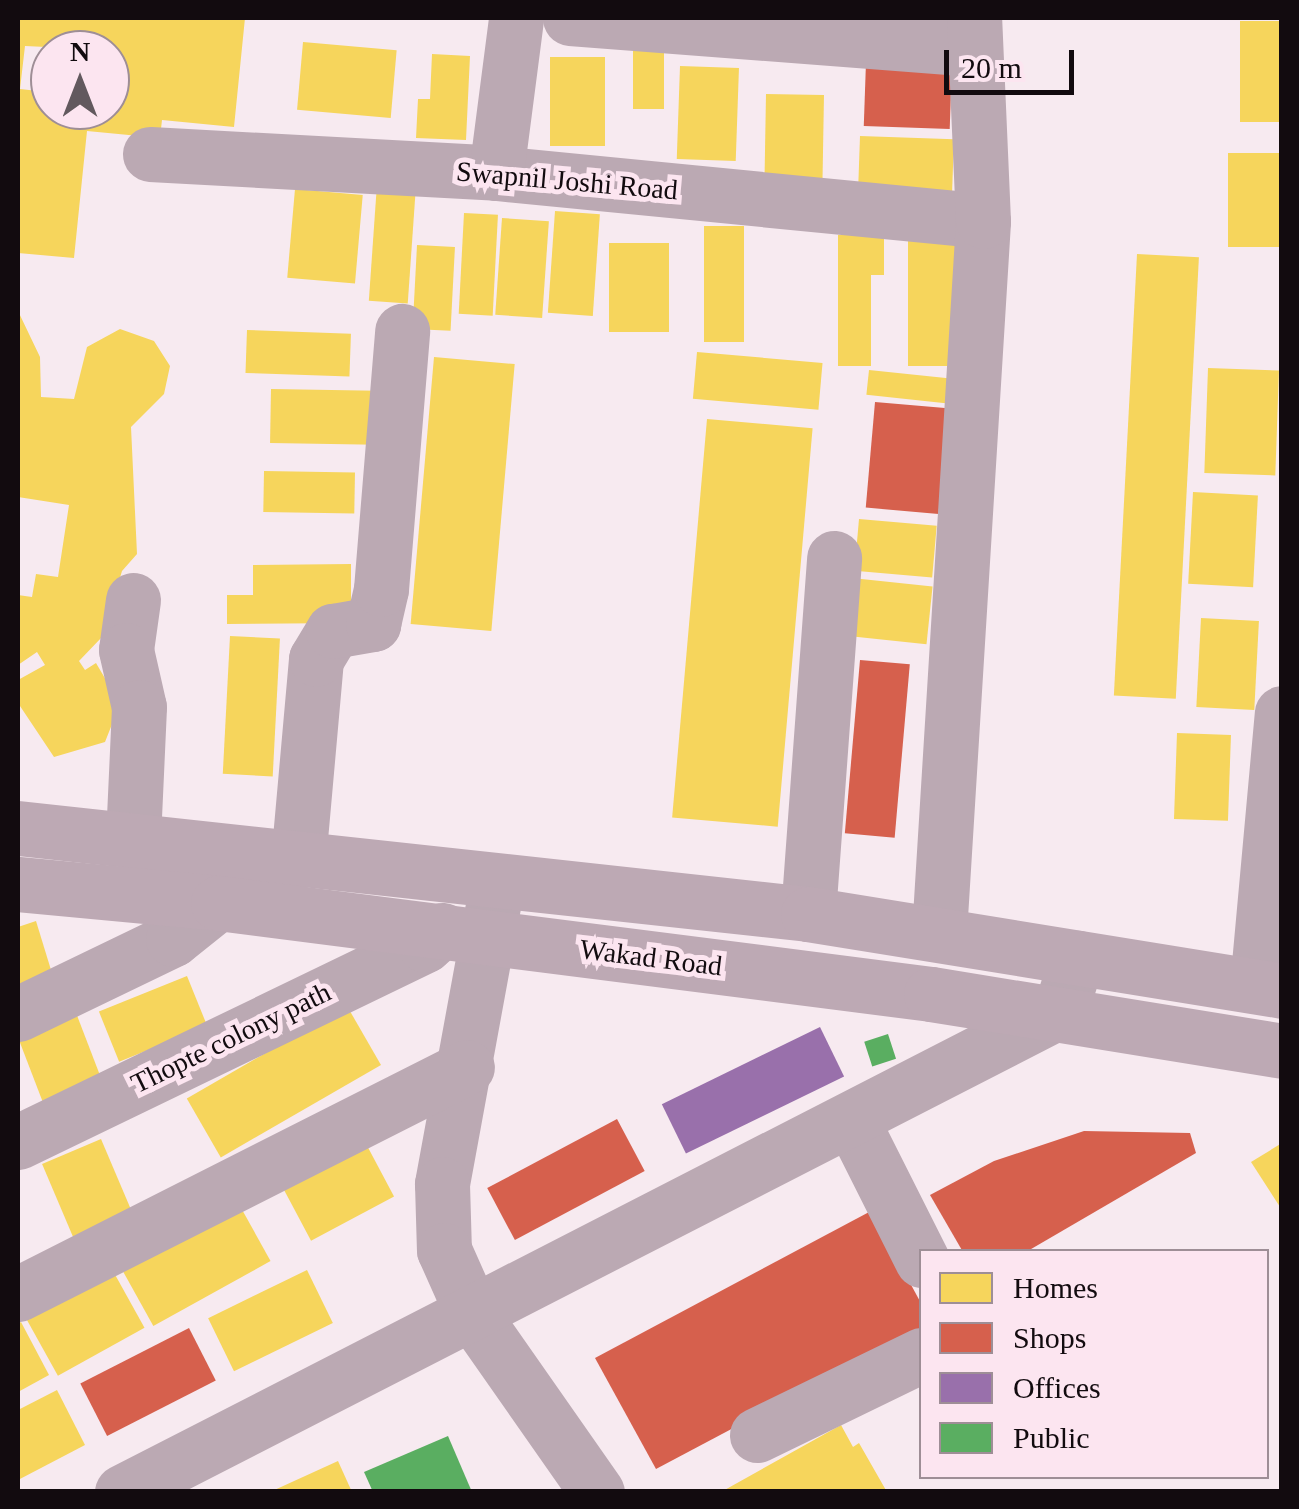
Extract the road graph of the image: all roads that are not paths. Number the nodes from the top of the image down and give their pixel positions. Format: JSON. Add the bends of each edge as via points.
{"nodes":[{"id":1,"x":516,"y":18,"type":"edge"},
{"id":2,"x":570,"y":18,"type":"edge"},
{"id":3,"x":975,"y":34,"type":"edge"},
{"id":4,"x":150,"y":154,"type":"dead end"},
{"id":5,"x":496,"y":173,"type":"junction"},
{"id":6,"x":983,"y":222,"type":"junction"},
{"id":7,"x":402,"y":331,"type":"dead end"},
{"id":8,"x":834,"y":558,"type":"dead end"},
{"id":9,"x":133,"y":600,"type":"dead end"},
{"id":10,"x":1282,"y":713,"type":"edge"},
{"id":11,"x":18,"y":828,"type":"edge"},
{"id":12,"x":133,"y":839,"type":"junction"},
{"id":13,"x":298,"y":861,"type":"junction"},
{"id":14,"x":18,"y":884,"type":"edge"},
{"id":15,"x":218,"y":902,"type":"junction"},
{"id":16,"x":808,"y":914,"type":"junction"},
{"id":17,"x":476,"y":917,"type":"junction"},
{"id":18,"x":940,"y":933,"type":"junction"},
{"id":19,"x":1077,"y":958,"type":"junction"},
{"id":20,"x":1269,"y":988,"type":"edge"},
{"id":21,"x":1060,"y":1011,"type":"junction"},
{"id":22,"x":18,"y":1014,"type":"edge"},
{"id":23,"x":1282,"y":1052,"type":"edge"},
{"id":24,"x":466,"y":1068,"type":"junction"},
{"id":25,"x":851,"y":1120,"type":"junction"},
{"id":26,"x":18,"y":1142,"type":"edge"},
{"id":27,"x":919,"y":1254,"type":"edge"},
{"id":28,"x":18,"y":1294,"type":"edge"},
{"id":29,"x":474,"y":1315,"type":"junction"},
{"id":30,"x":919,"y":1356,"type":"edge"},
{"id":31,"x":758,"y":1436,"type":"dead end"},
{"id":32,"x":122,"y":1492,"type":"edge"},
{"id":33,"x":597,"y":1492,"type":"edge"}],
"edges":[{"from":1,"to":5,"type":"street"},
{"from":2,"to":3,"type":"street"},
{"from":3,"to":6,"type":"street"},
{"from":4,"to":5,"type":"street","name":"Swapnil Joshi Road"},
{"from":5,"to":6,"type":"street","name":"Swapnil Joshi Road"},
{"from":6,"to":18,"type":"street"},
{"from":7,"to":13,"type":"street","via":[[381,590],[373,624],[333,631],[316,659]]},
{"from":8,"to":16,"type":"street"},
{"from":9,"to":12,"type":"street","via":[[126,650],[139,706]]},
{"from":10,"to":20,"type":"street"},
{"from":11,"to":12,"type":"main road","name":"Wakad Road"},
{"from":12,"to":13,"type":"main road","name":"Wakad Road"},
{"from":13,"to":17,"type":"main road","name":"Wakad Road"},
{"from":14,"to":15,"type":"main road","name":"Wakad Road"},
{"from":15,"to":17,"type":"main road","name":"Wakad Road"},
{"from":15,"to":22,"type":"street","via":[[173,939]]},
{"from":16,"to":17,"type":"main road","name":"Wakad Road"},
{"from":16,"to":18,"type":"main road","name":"Wakad Road"},
{"from":17,"to":21,"type":"main road","name":"Wakad Road"},
{"from":17,"to":24,"type":"street"},
{"from":17,"to":26,"type":"street","name":"Thopte colony path"},
{"from":18,"to":19,"type":"main road","name":"Wakad Road"},
{"from":19,"to":20,"type":"main road","name":"Wakad Road"},
{"from":19,"to":21,"type":"street"},
{"from":21,"to":23,"type":"main road","name":"Wakad Road"},
{"from":21,"to":25,"type":"street"},
{"from":24,"to":28,"type":"street"},
{"from":24,"to":29,"type":"street","via":[[442,1184],[444,1250]]},
{"from":25,"to":27,"type":"street"},
{"from":25,"to":29,"type":"street"},
{"from":29,"to":32,"type":"street"},
{"from":29,"to":33,"type":"street"},
{"from":30,"to":31,"type":"street"}]}
